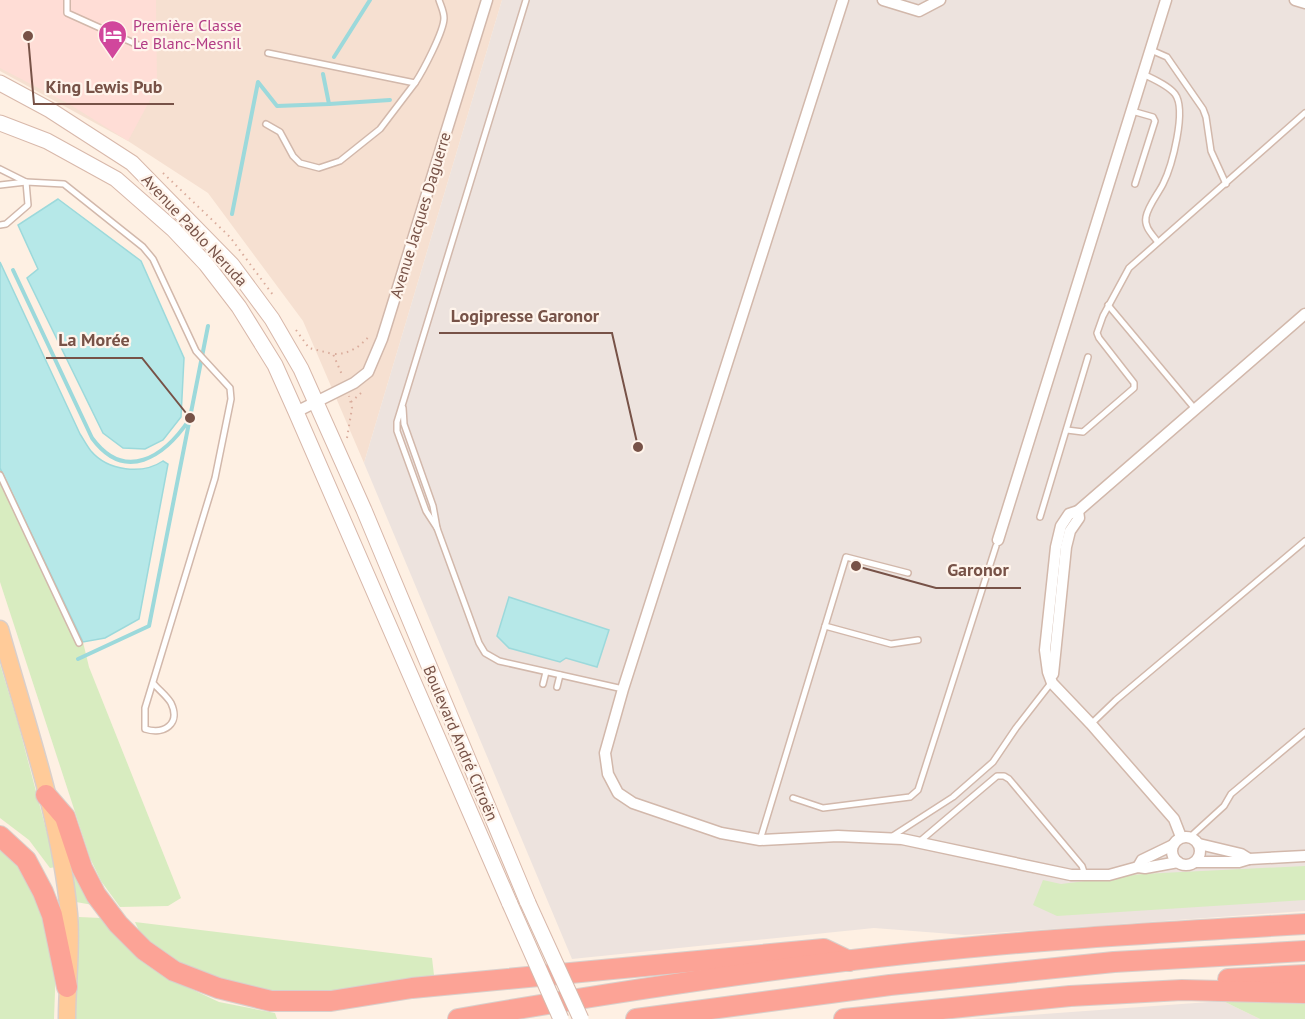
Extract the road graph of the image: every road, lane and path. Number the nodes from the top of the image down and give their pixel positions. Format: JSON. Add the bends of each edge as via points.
{"nodes":[{"id":1,"x":67,"y":0,"type":"edge"},
{"id":2,"x":439,"y":0,"type":"edge"},
{"id":3,"x":487,"y":0,"type":"edge"},
{"id":4,"x":526,"y":0,"type":"edge"},
{"id":5,"x":843,"y":0,"type":"edge"},
{"id":6,"x":883,"y":0,"type":"edge"},
{"id":7,"x":940,"y":0,"type":"edge"},
{"id":8,"x":1166,"y":0,"type":"edge"},
{"id":9,"x":1295,"y":0,"type":"edge"},
{"id":10,"x":1305,"y":3,"type":"edge"},
{"id":11,"x":138,"y":45,"type":"dead end"},
{"id":12,"x":1150,"y":50,"type":"junction"},
{"id":13,"x":268,"y":53,"type":"dead end"},
{"id":14,"x":1143,"y":74,"type":"junction"},
{"id":15,"x":0,"y":83,"type":"edge"},
{"id":16,"x":415,"y":83,"type":"junction"},
{"id":17,"x":1132,"y":111,"type":"junction"},
{"id":18,"x":1305,"y":113,"type":"edge"},
{"id":19,"x":0,"y":123,"type":"edge"},
{"id":20,"x":266,"y":124,"type":"dead end"},
{"id":21,"x":0,"y":169,"type":"edge"},
{"id":22,"x":26,"y":182,"type":"junction"},
{"id":23,"x":1135,"y":184,"type":"dead end"},
{"id":24,"x":1226,"y":184,"type":"junction"},
{"id":25,"x":0,"y":185,"type":"edge"},
{"id":26,"x":0,"y":225,"type":"edge"},
{"id":27,"x":1157,"y":241,"type":"junction"},
{"id":28,"x":1108,"y":305,"type":"junction"},
{"id":29,"x":1305,"y":314,"type":"edge"},
{"id":30,"x":388,"y":320,"type":"junction"},
{"id":31,"x":333,"y":354,"type":"dead end"},
{"id":32,"x":1088,"y":357,"type":"dead end"},
{"id":33,"x":316,"y":402,"type":"junction"},
{"id":34,"x":402,"y":404,"type":"junction"},
{"id":35,"x":1195,"y":409,"type":"junction"},
{"id":36,"x":296,"y":412,"type":"junction"},
{"id":37,"x":1067,"y":430,"type":"junction"},
{"id":38,"x":344,"y":465,"type":"joint"},
{"id":39,"x":0,"y":475,"type":"edge"},
{"id":40,"x":335,"y":498,"type":"joint"},
{"id":41,"x":1040,"y":517,"type":"dead end"},
{"id":42,"x":437,"y":528,"type":"junction"},
{"id":43,"x":1305,"y":541,"type":"edge"},
{"id":44,"x":997,"y":543,"type":"joint"},
{"id":45,"x":908,"y":573,"type":"dead end"},
{"id":46,"x":825,"y":626,"type":"junction"},
{"id":47,"x":0,"y":629,"type":"edge"},
{"id":48,"x":918,"y":640,"type":"dead end"},
{"id":49,"x":80,"y":643,"type":"dead end"},
{"id":50,"x":546,"y":672,"type":"junction"},
{"id":51,"x":560,"y":675,"type":"junction"},
{"id":52,"x":1052,"y":683,"type":"junction"},
{"id":53,"x":154,"y":684,"type":"junction"},
{"id":54,"x":543,"y":684,"type":"dead end"},
{"id":55,"x":557,"y":687,"type":"dead end"},
{"id":56,"x":623,"y":689,"type":"junction"},
{"id":57,"x":1091,"y":724,"type":"junction"},
{"id":58,"x":1305,"y":732,"type":"edge"},
{"id":59,"x":46,"y":795,"type":"junction"},
{"id":60,"x":793,"y":798,"type":"dead end"},
{"id":61,"x":0,"y":836,"type":"edge"},
{"id":62,"x":890,"y":838,"type":"junction"},
{"id":63,"x":760,"y":840,"type":"junction"},
{"id":64,"x":1181,"y":840,"type":"junction"},
{"id":65,"x":919,"y":842,"type":"junction"},
{"id":66,"x":1199,"y":844,"type":"junction"},
{"id":67,"x":1305,"y":856,"type":"edge"},
{"id":68,"x":1249,"y":859,"type":"junction"},
{"id":69,"x":1178,"y":862,"type":"junction"},
{"id":70,"x":1196,"y":862,"type":"junction"},
{"id":71,"x":1138,"y":867,"type":"junction"},
{"id":72,"x":1085,"y":875,"type":"junction"},
{"id":73,"x":1305,"y":924,"type":"edge"},
{"id":74,"x":1305,"y":951,"type":"edge"},
{"id":75,"x":849,"y":961,"type":"junction"},
{"id":76,"x":1305,"y":975,"type":"edge"},
{"id":77,"x":68,"y":987,"type":"junction"},
{"id":78,"x":1182,"y":990,"type":"junction"},
{"id":79,"x":1305,"y":993,"type":"edge"},
{"id":80,"x":67,"y":1019,"type":"edge"},
{"id":81,"x":458,"y":1019,"type":"edge"},
{"id":82,"x":561,"y":1019,"type":"edge"},
{"id":83,"x":581,"y":1019,"type":"edge"},
{"id":84,"x":636,"y":1019,"type":"edge"},
{"id":85,"x":844,"y":1019,"type":"edge"}],
"edges":[{"from":1,"to":11,"type":"lane","via":[[67,13]]},
{"from":2,"to":16,"type":"lane","via":[[443,27]]},
{"from":3,"to":30,"type":"street","name":"Avenue Jacques Daguerre"},
{"from":4,"to":34,"type":"lane"},
{"from":5,"to":56,"type":"street"},
{"from":6,"to":7,"type":"street","via":[[919,11]]},
{"from":8,"to":12,"type":"street"},
{"from":9,"to":10,"type":"street"},
{"from":12,"to":14,"type":"street"},
{"from":12,"to":24,"type":"lane","via":[[1167,57],[1203,109],[1211,151]]},
{"from":13,"to":16,"type":"lane"},
{"from":14,"to":17,"type":"street"},
{"from":14,"to":27,"type":"lane","via":[[1173,91],[1180,109],[1180,124],[1165,180],[1146,217],[1146,227]]},
{"from":15,"to":33,"type":"main road","name":"Avenue Pablo Neruda","via":[[132,163],[181,212],[232,265],[272,319]]},
{"from":16,"to":20,"type":"lane","via":[[380,129],[340,161],[319,168],[300,163],[280,132]]},
{"from":17,"to":23,"type":"lane","via":[[1155,121]]},
{"from":17,"to":44,"type":"street"},
{"from":18,"to":24,"type":"lane"},
{"from":19,"to":36,"type":"main road","name":"Avenue Pablo Neruda","via":[[47,141],[116,179],[173,229],[239,307],[275,365]]},
{"from":21,"to":22,"type":"lane"},
{"from":22,"to":25,"type":"lane"},
{"from":22,"to":26,"type":"lane","via":[[28,205]]},
{"from":22,"to":53,"type":"lane","via":[[64,184],[143,247],[153,259],[196,351],[230,388],[215,478]]},
{"from":24,"to":27,"type":"lane"},
{"from":27,"to":28,"type":"lane","via":[[1129,268]]},
{"from":28,"to":35,"type":"lane"},
{"from":28,"to":37,"type":"lane","via":[[1097,333],[1134,388],[1083,432]]},
{"from":29,"to":35,"type":"street"},
{"from":30,"to":31,"type":"path","via":[[376,325],[362,345]]},
{"from":30,"to":33,"type":"street","name":"Avenue Jacques Daguerre","via":[[368,372]]},
{"from":32,"to":37,"type":"lane"},
{"from":33,"to":36,"type":"street","name":"Avenue Jacques Daguerre"},
{"from":33,"to":38,"type":"main road","name":"Avenue Pablo Neruda"},
{"from":34,"to":42,"type":"lane","via":[[404,424]]},
{"from":34,"to":42,"type":"lane","via":[[397,431],[426,511]]},
{"from":35,"to":52,"type":"street","via":[[1078,511],[1079,518],[1066,547]]},
{"from":36,"to":40,"type":"main road","name":"Avenue Pablo Neruda"},
{"from":37,"to":41,"type":"lane"},
{"from":38,"to":83,"type":"main road","name":"Boulevard André Citroën","bridge":true,"via":[[528,903]]},
{"from":39,"to":49,"type":"lane"},
{"from":40,"to":82,"type":"main road","name":"Boulevard André Citroën","bridge":true},
{"from":42,"to":50,"type":"lane","via":[[485,653],[499,661]]},
{"from":43,"to":57,"type":"lane"},
{"from":44,"to":60,"type":"lane","via":[[918,790],[910,797],[823,808]]},
{"from":45,"to":46,"type":"lane","via":[[846,557]]},
{"from":46,"to":48,"type":"lane","via":[[891,644]]},
{"from":46,"to":63,"type":"lane"},
{"from":47,"to":59,"type":"main road"},
{"from":50,"to":51,"type":"lane"},
{"from":50,"to":54,"type":"lane"},
{"from":51,"to":55,"type":"lane"},
{"from":51,"to":56,"type":"lane"},
{"from":52,"to":57,"type":"street"},
{"from":52,"to":62,"type":"lane","via":[[993,762],[953,797]]},
{"from":53,"to":53,"type":"lane","via":[[145,708],[146,729],[155,732],[166,729],[173,714],[171,703]]},
{"from":56,"to":63,"type":"street","via":[[605,753],[608,774],[618,793],[633,803]]},
{"from":57,"to":64,"type":"street","via":[[1174,819]]},
{"from":58,"to":64,"type":"lane"},
{"from":59,"to":75,"type":"highway","via":[[65,817],[82,868],[96,895],[144,950],[174,971],[218,988],[271,1001],[331,1001],[412,988],[824,949]]},
{"from":59,"to":77,"type":"main road","via":[[69,914]]},
{"from":61,"to":77,"type":"highway","via":[[26,860],[43,892]]},
{"from":62,"to":63,"type":"street"},
{"from":62,"to":65,"type":"street"},
{"from":64,"to":66,"type":"street"},
{"from":64,"to":69,"type":"street","via":[[1172,854]]},
{"from":64,"to":71,"type":"street","via":[[1142,860]]},
{"from":65,"to":72,"type":"street"},
{"from":65,"to":72,"type":"lane","via":[[997,776],[1004,776],[1082,866]]},
{"from":66,"to":68,"type":"street"},
{"from":66,"to":70,"type":"street","via":[[1201,854]]},
{"from":67,"to":68,"type":"street"},
{"from":68,"to":70,"type":"street"},
{"from":69,"to":70,"type":"street"},
{"from":69,"to":71,"type":"street"},
{"from":71,"to":72,"type":"street","via":[[1109,875]]},
{"from":73,"to":75,"type":"highway","via":[[983,946]]},
{"from":74,"to":84,"type":"highway","via":[[1114,962],[890,984]]},
{"from":75,"to":81,"type":"highway","via":[[597,995]]},
{"from":76,"to":78,"type":"highway","via":[[1209,981]]},
{"from":77,"to":80,"type":"main road"},
{"from":78,"to":79,"type":"highway"},
{"from":78,"to":85,"type":"highway","via":[[1070,996]]}]}
